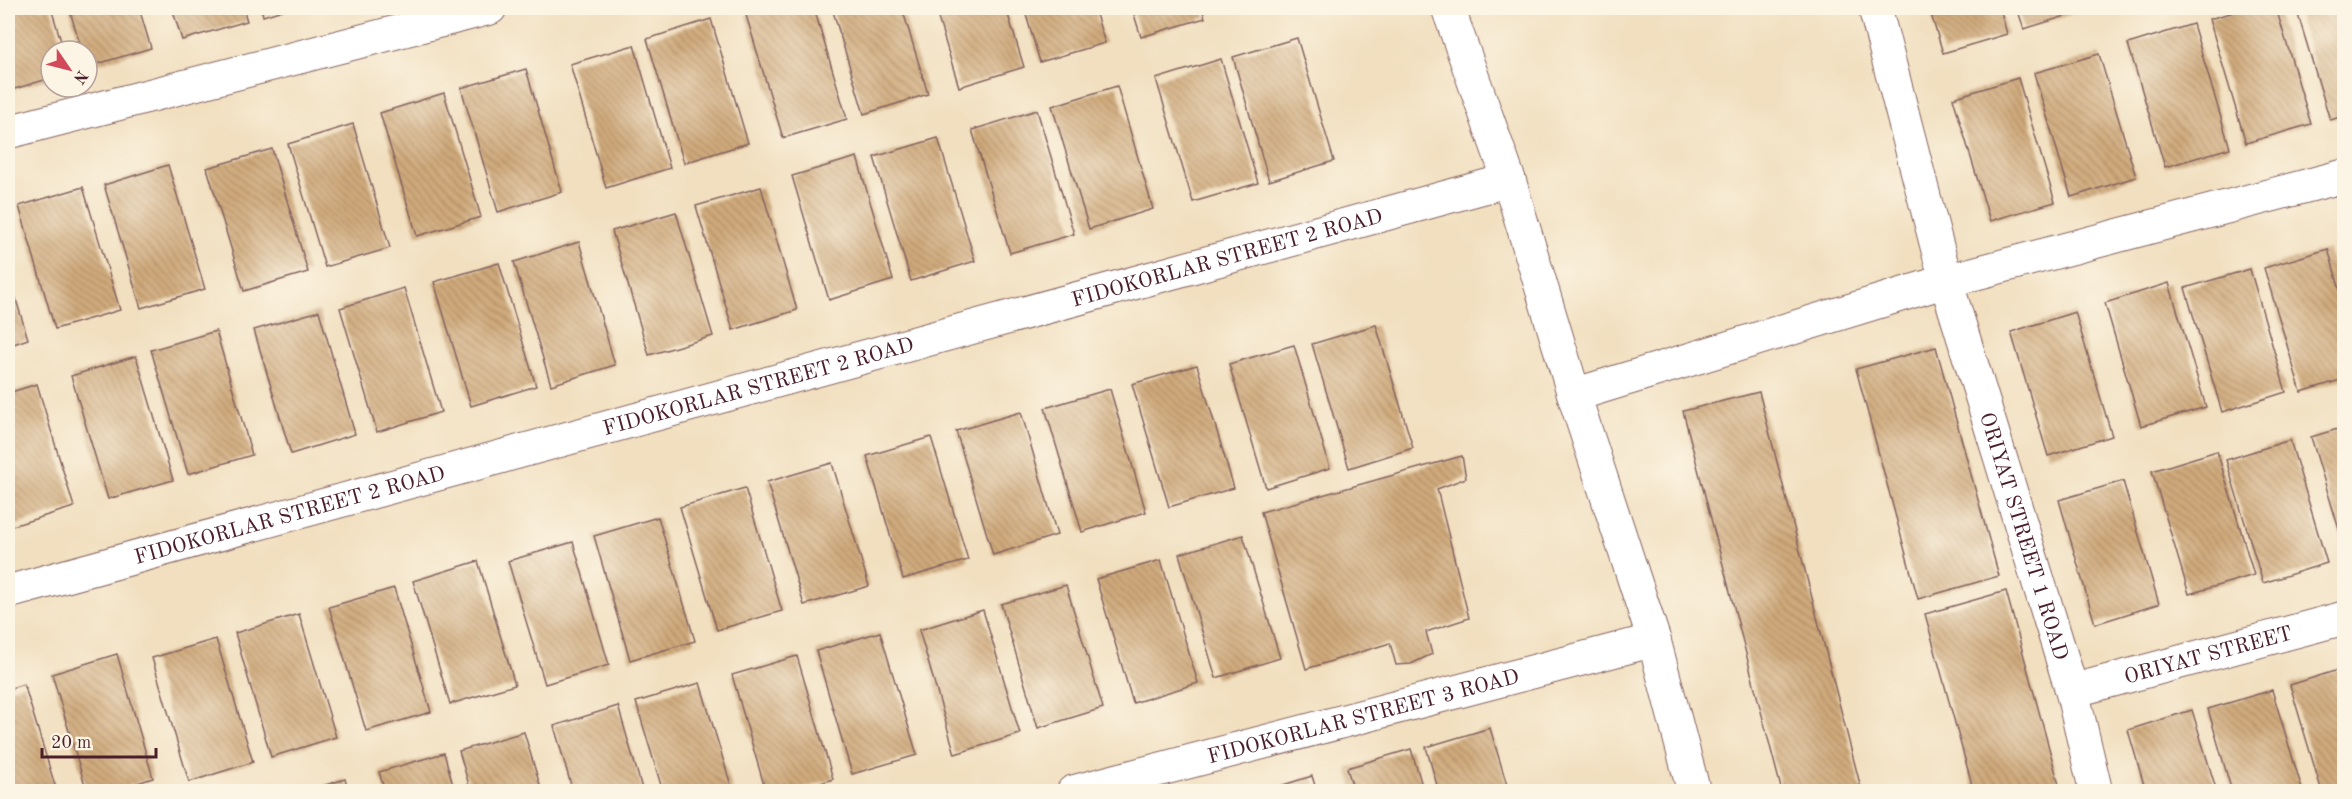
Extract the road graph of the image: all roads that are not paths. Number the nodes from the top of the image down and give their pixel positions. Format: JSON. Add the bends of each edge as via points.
{"nodes":[{"id":1,"x":490,"y":8,"type":"edge"},
{"id":2,"x":1448,"y":8,"type":"edge"},
{"id":3,"x":1875,"y":8,"type":"edge"},
{"id":4,"x":8,"y":132,"type":"edge"},
{"id":5,"x":2344,"y":176,"type":"edge"},
{"id":6,"x":1509,"y":180,"type":"junction"},
{"id":7,"x":1946,"y":281,"type":"junction"},
{"id":8,"x":1574,"y":395,"type":"junction"},
{"id":9,"x":8,"y":592,"type":"edge"},
{"id":10,"x":2344,"y":618,"type":"edge"},
{"id":11,"x":1654,"y":640,"type":"junction"},
{"id":12,"x":2072,"y":691,"type":"junction"},
{"id":13,"x":1073,"y":792,"type":"edge"},
{"id":14,"x":1694,"y":792,"type":"edge"},
{"id":15,"x":2096,"y":792,"type":"edge"}],
"edges":[{"from":1,"to":4,"type":"street"},
{"from":2,"to":6,"type":"street"},
{"from":3,"to":7,"type":"street","name":"ORIYAT STREET 1 ROAD"},
{"from":5,"to":7,"type":"street"},
{"from":6,"to":8,"type":"street"},
{"from":6,"to":9,"type":"street","name":"FIDOKORLAR STREET 2 ROAD"},
{"from":7,"to":8,"type":"street"},
{"from":7,"to":12,"type":"street","name":"ORIYAT STREET 1 ROAD"},
{"from":8,"to":11,"type":"street"},
{"from":10,"to":12,"type":"street","name":"ORIYAT STREET"},
{"from":11,"to":13,"type":"street","name":"FIDOKORLAR STREET 3 ROAD"},
{"from":11,"to":14,"type":"street"},
{"from":12,"to":15,"type":"street","name":"ORIYAT STREET 1 ROAD"}]}
